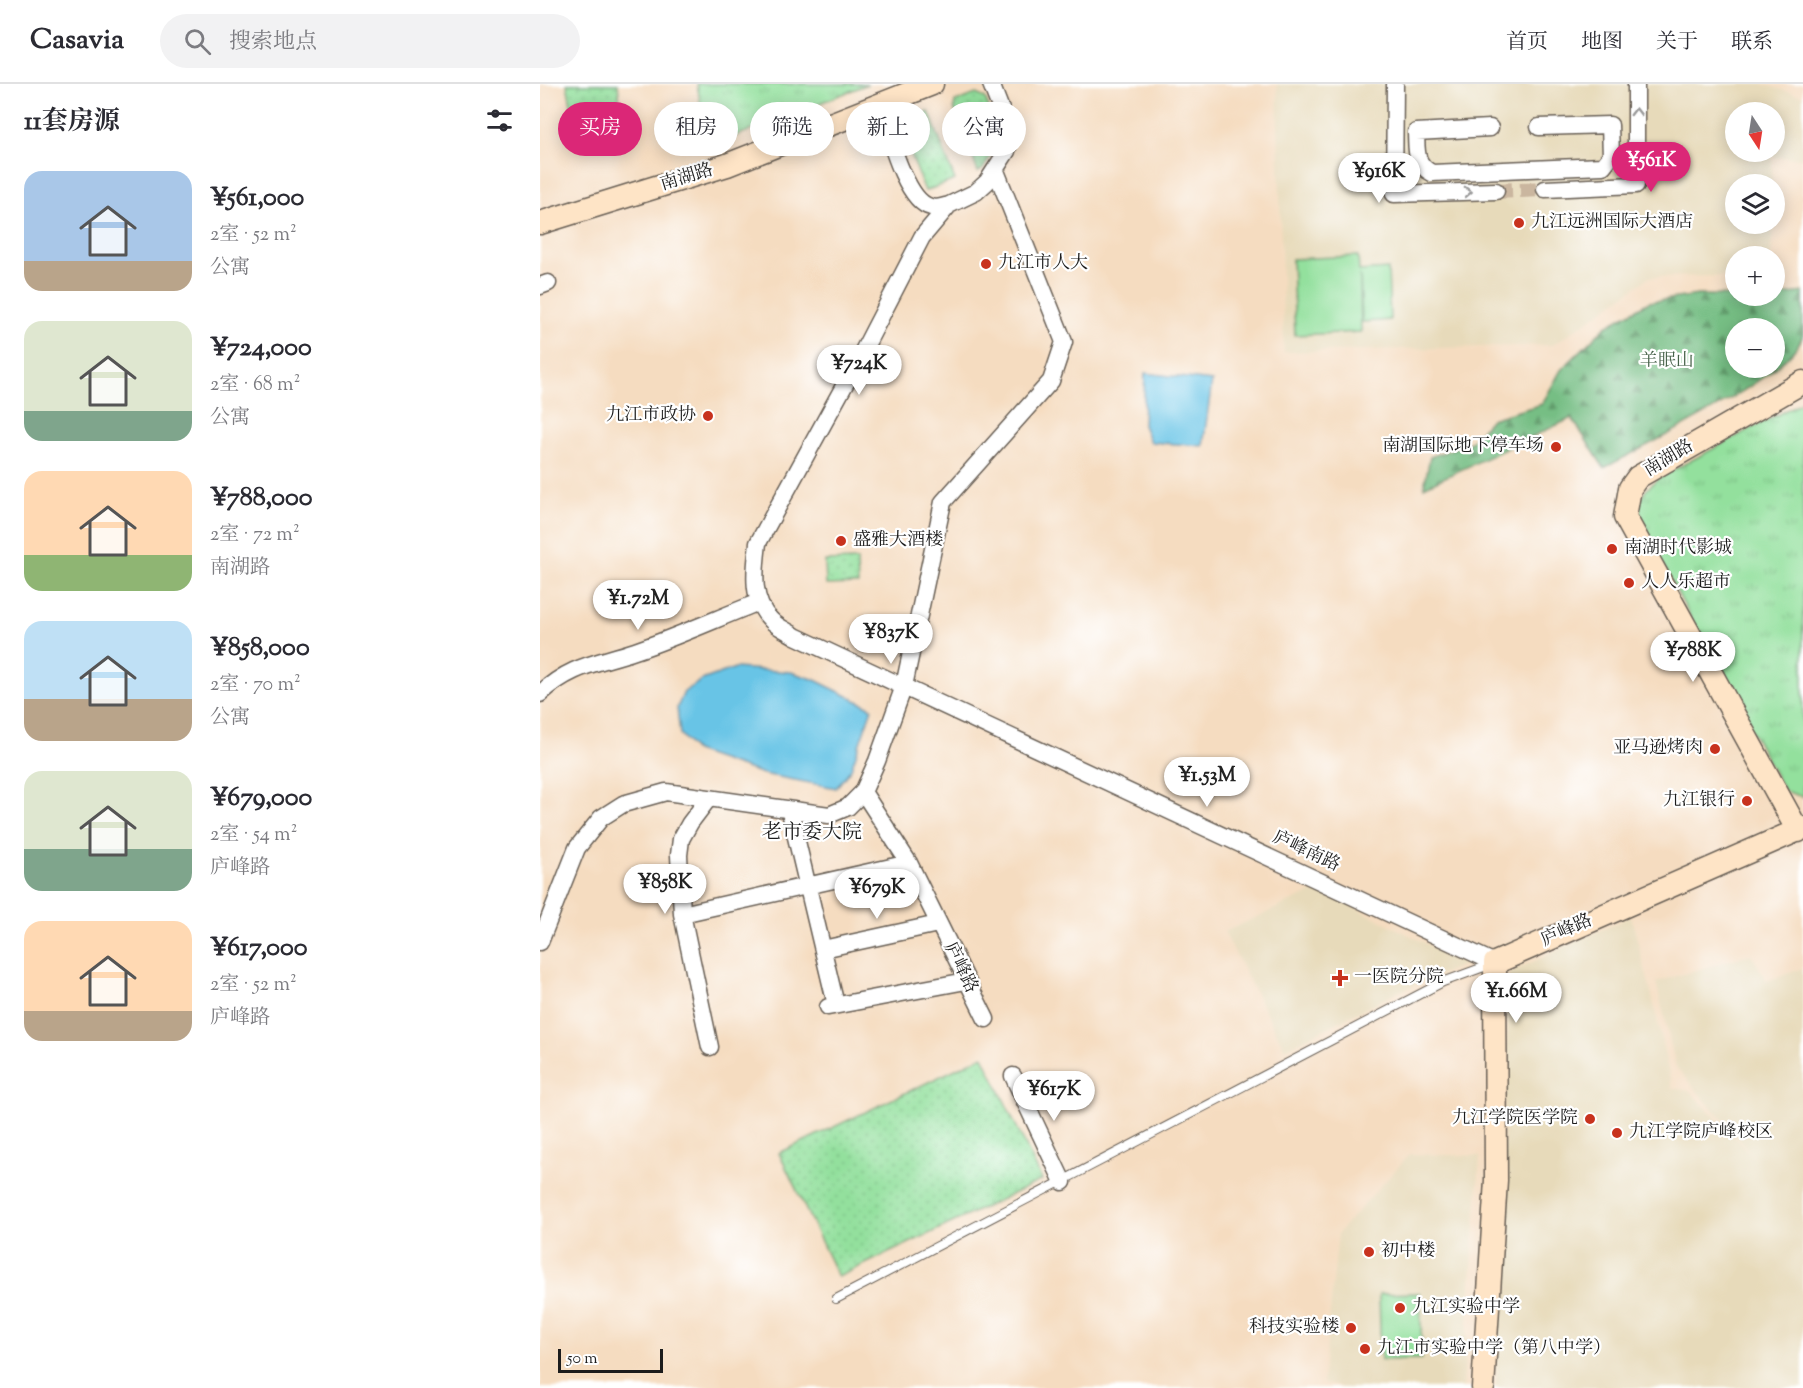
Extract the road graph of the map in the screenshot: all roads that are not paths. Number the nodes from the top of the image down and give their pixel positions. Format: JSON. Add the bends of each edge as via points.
{"nodes":[{"id":1,"x":932,"y":84,"type":"edge"},
{"id":2,"x":992,"y":84,"type":"edge"},
{"id":3,"x":1395,"y":84,"type":"edge"},
{"id":4,"x":1636,"y":84,"type":"edge"},
{"id":5,"x":887,"y":102,"type":"edge"},
{"id":6,"x":846,"y":118,"type":"edge"},
{"id":7,"x":1539,"y":127,"type":"dead end"},
{"id":8,"x":1490,"y":128,"type":"dead end"},
{"id":9,"x":898,"y":156,"type":"edge"},
{"id":10,"x":1603,"y":166,"type":"junction"},
{"id":11,"x":996,"y":171,"type":"junction"},
{"id":12,"x":1432,"y":173,"type":"junction"},
{"id":13,"x":1603,"y":186,"type":"junction"},
{"id":14,"x":1545,"y":189,"type":"tunnel mouth"},
{"id":15,"x":1496,"y":190,"type":"tunnel mouth"},
{"id":16,"x":1432,"y":193,"type":"junction"},
{"id":17,"x":949,"y":205,"type":"junction"},
{"id":18,"x":540,"y":223,"type":"edge"},
{"id":19,"x":1803,"y":382,"type":"edge"},
{"id":20,"x":759,"y":602,"type":"junction"},
{"id":21,"x":904,"y":686,"type":"junction"},
{"id":22,"x":540,"y":694,"type":"edge"},
{"id":23,"x":863,"y":792,"type":"junction"},
{"id":24,"x":709,"y":798,"type":"junction"},
{"id":25,"x":790,"y":812,"type":"junction"},
{"id":26,"x":1800,"y":829,"type":"edge"},
{"id":27,"x":909,"y":863,"type":"junction"},
{"id":28,"x":808,"y":887,"type":"junction"},
{"id":29,"x":682,"y":914,"type":"junction"},
{"id":30,"x":939,"y":924,"type":"junction"},
{"id":31,"x":540,"y":942,"type":"edge"},
{"id":32,"x":823,"y":949,"type":"junction"},
{"id":33,"x":1495,"y":963,"type":"junction"},
{"id":34,"x":966,"y":981,"type":"junction"},
{"id":35,"x":986,"y":1019,"type":"dead end"},
{"id":36,"x":711,"y":1047,"type":"dead end"},
{"id":37,"x":1013,"y":1076,"type":"dead end"},
{"id":38,"x":1063,"y":1182,"type":"junction"},
{"id":39,"x":836,"y":1299,"type":"dead end"},
{"id":40,"x":1483,"y":1388,"type":"edge"}],
"edges":[{"from":1,"to":5,"type":"street","name":"南湖路"},
{"from":2,"to":11,"type":"street","via":[[1010,139]]},
{"from":3,"to":16,"type":"street","via":[[1394,194]]},
{"from":13,"to":4,"type":"street","one_way":true,"via":[[1636,185]]},
{"from":6,"to":18,"type":"street","name":"南湖路","via":[[727,165]]},
{"from":7,"to":10,"type":"street","via":[[1610,124],[1611,156]]},
{"from":8,"to":12,"type":"street","via":[[1416,132],[1417,159],[1421,167]]},
{"from":9,"to":17,"type":"street","via":[[910,190],[920,202],[931,208]]},
{"from":10,"to":12,"type":"street"},
{"from":10,"to":13,"type":"street"},
{"from":11,"to":17,"type":"street","via":[[976,192]]},
{"from":11,"to":21,"type":"street","via":[[1064,342],[1051,381],[944,502]]},
{"from":12,"to":16,"type":"street"},
{"from":13,"to":14,"type":"street"},
{"from":16,"to":15,"type":"street","one_way":true},
{"from":17,"to":20,"type":"street","via":[[922,237],[758,543],[754,575]]},
{"from":19,"to":26,"type":"street","name":"南湖路","via":[[1638,477],[1630,488],[1625,517]]},
{"from":20,"to":21,"type":"street","name":"庐峰南路","via":[[771,620],[795,636]]},
{"from":20,"to":22,"type":"street","via":[[635,651],[578,668],[557,678]]},
{"from":21,"to":23,"type":"street"},
{"from":21,"to":33,"type":"street","name":"庐峰南路"},
{"from":23,"to":25,"type":"street","via":[[848,807],[829,815]]},
{"from":23,"to":27,"type":"street","name":"庐峰路"},
{"from":24,"to":25,"type":"street"},
{"from":24,"to":29,"type":"street","via":[[681,839]]},
{"from":24,"to":31,"type":"street","via":[[666,792],[623,804],[601,818],[577,848]]},
{"from":25,"to":28,"type":"street"},
{"from":26,"to":33,"type":"street","name":"庐峰路"},
{"from":27,"to":28,"type":"street"},
{"from":27,"to":30,"type":"street","name":"庐峰路"},
{"from":28,"to":29,"type":"street"},
{"from":28,"to":32,"type":"street"},
{"from":29,"to":36,"type":"street"},
{"from":30,"to":32,"type":"street"},
{"from":30,"to":34,"type":"street","name":"庐峰路"},
{"from":32,"to":34,"type":"street","via":[[832,1006]]},
{"from":33,"to":38,"type":"lane","via":[[1443,982]]},
{"from":33,"to":40,"type":"street","via":[[1496,1180]]},
{"from":34,"to":35,"type":"street","name":"庐峰路"},
{"from":37,"to":38,"type":"street"},
{"from":38,"to":39,"type":"lane"}]}
